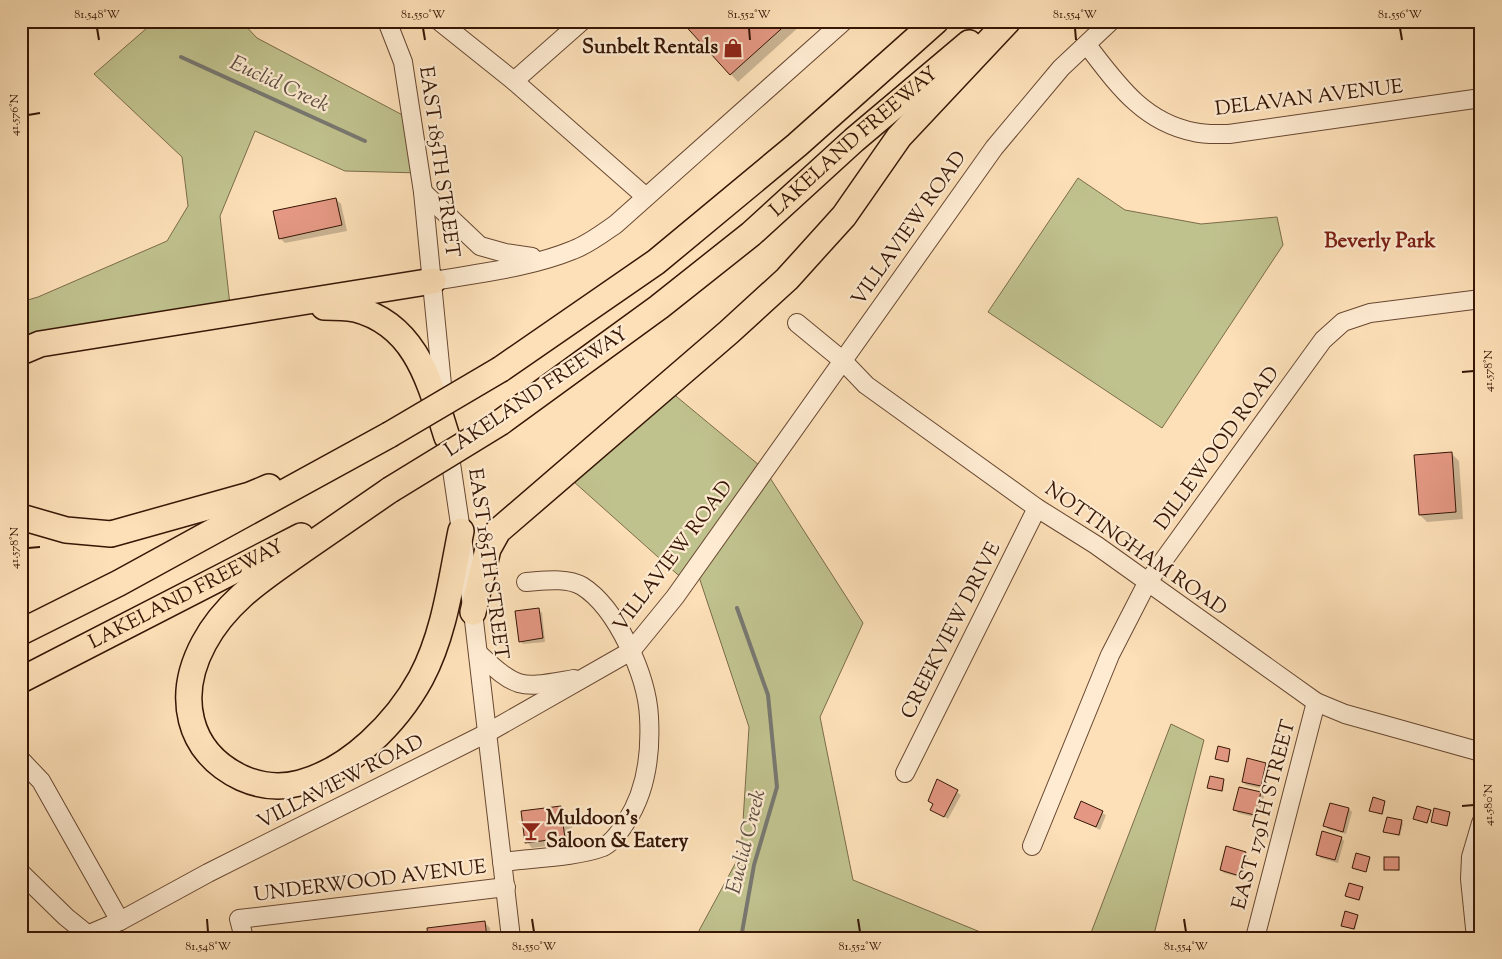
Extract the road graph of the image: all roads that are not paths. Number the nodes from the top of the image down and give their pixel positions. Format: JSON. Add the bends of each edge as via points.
{"nodes":[{"id":1,"x":387,"y":21,"type":"edge"},
{"id":2,"x":439,"y":21,"type":"edge"},
{"id":3,"x":582,"y":21,"type":"edge"},
{"id":4,"x":844,"y":21,"type":"edge"},
{"id":5,"x":936,"y":21,"type":"edge"},
{"id":6,"x":994,"y":21,"type":"edge"},
{"id":7,"x":1008,"y":21,"type":"edge"},
{"id":8,"x":1111,"y":21,"type":"edge"},
{"id":9,"x":1086,"y":45,"type":"junction"},
{"id":10,"x":514,"y":81,"type":"junction"},
{"id":11,"x":1481,"y":98,"type":"edge"},
{"id":12,"x":423,"y":192,"type":"junction"},
{"id":13,"x":646,"y":197,"type":"junction"},
{"id":14,"x":550,"y":258,"type":"junction"},
{"id":15,"x":433,"y":281,"type":"junction"},
{"id":16,"x":1481,"y":299,"type":"edge"},
{"id":17,"x":294,"y":304,"type":"junction"},
{"id":18,"x":797,"y":323,"type":"dead end"},
{"id":19,"x":21,"y":352,"type":"edge"},
{"id":20,"x":842,"y":360,"type":"junction"},
{"id":21,"x":389,"y":436,"type":"junction"},
{"id":22,"x":447,"y":437,"type":"junction"},
{"id":23,"x":390,"y":490,"type":"junction"},
{"id":24,"x":1037,"y":508,"type":"junction"},
{"id":25,"x":21,"y":517,"type":"edge"},
{"id":26,"x":460,"y":531,"type":"junction"},
{"id":27,"x":526,"y":582,"type":"dead end"},
{"id":28,"x":1147,"y":583,"type":"junction"},
{"id":29,"x":473,"y":612,"type":"junction"},
{"id":30,"x":21,"y":632,"type":"edge"},
{"id":31,"x":630,"y":651,"type":"junction"},
{"id":32,"x":478,"y":653,"type":"junction"},
{"id":33,"x":586,"y":676,"type":"junction"},
{"id":34,"x":21,"y":680,"type":"edge"},
{"id":35,"x":1316,"y":702,"type":"junction"},
{"id":36,"x":487,"y":733,"type":"junction"},
{"id":37,"x":1481,"y":752,"type":"edge"},
{"id":38,"x":21,"y":760,"type":"edge"},
{"id":39,"x":905,"y":772,"type":"dead end"},
{"id":40,"x":1481,"y":823,"type":"edge"},
{"id":41,"x":1032,"y":846,"type":"dead end"},
{"id":42,"x":502,"y":862,"type":"junction"},
{"id":43,"x":21,"y":873,"type":"edge"},
{"id":44,"x":506,"y":887,"type":"junction"},
{"id":45,"x":120,"y":921,"type":"junction"},
{"id":46,"x":87,"y":937,"type":"edge"},
{"id":47,"x":244,"y":938,"type":"edge"},
{"id":48,"x":511,"y":938,"type":"edge"},
{"id":49,"x":1255,"y":938,"type":"edge"},
{"id":50,"x":1476,"y":938,"type":"edge"}],
"edges":[{"from":1,"to":12,"type":"street","name":"EAST 185TH STREET","via":[[403,62]]},
{"from":2,"to":10,"type":"street"},
{"from":3,"to":10,"type":"street"},
{"from":4,"to":13,"type":"street"},
{"from":5,"to":21,"type":"highway","name":"LAKELAND FREEWAY","bridge":true,"via":[[797,145],[656,262],[501,368]]},
{"from":6,"to":23,"type":"highway","name":"LAKELAND FREEWAY","bridge":true,"via":[[854,140],[751,234],[659,307],[501,422]]},
{"from":7,"to":29,"type":"highway","via":[[898,137],[844,216],[787,279],[498,531],[488,550]]},
{"from":8,"to":9,"type":"street","name":"VILLAVIEW ROAD"},
{"from":9,"to":11,"type":"street","name":"DELAVAN AVENUE","via":[[1128,97],[1162,121],[1195,132],[1229,134]]},
{"from":9,"to":20,"type":"street","name":"VILLAVIEW ROAD","via":[[1062,68],[994,148]]},
{"from":10,"to":13,"type":"street"},
{"from":12,"to":14,"type":"street","via":[[480,246],[520,257]]},
{"from":12,"to":15,"type":"street","name":"EAST 185TH STREET"},
{"from":13,"to":14,"type":"street","via":[[616,224],[575,249]]},
{"from":14,"to":15,"type":"street"},
{"from":15,"to":17,"type":"highway"},
{"from":15,"to":22,"type":"street","name":"EAST 185TH STREET"},
{"from":16,"to":28,"type":"street","name":"DILLEWOOD ROAD","via":[[1370,313],[1343,322],[1323,340]]},
{"from":17,"to":19,"type":"highway","via":[[50,342]]},
{"from":17,"to":22,"type":"highway","via":[[355,310],[383,321],[401,336],[425,369]]},
{"from":18,"to":20,"type":"street","name":"NOTTINGHAM ROAD"},
{"from":20,"to":24,"type":"street","name":"NOTTINGHAM ROAD","via":[[866,385]]},
{"from":20,"to":31,"type":"street","name":"VILLAVIEW ROAD","via":[[676,597]]},
{"from":21,"to":25,"type":"highway","via":[[250,495],[111,534],[66,530]]},
{"from":21,"to":30,"type":"highway","name":"LAKELAND FREEWAY","via":[[120,583]]},
{"from":22,"to":26,"type":"street","name":"EAST 185TH STREET"},
{"from":23,"to":26,"type":"highway","via":[[242,594],[204,642],[191,679],[190,716],[210,756],[226,771],[273,786],[299,783],[328,773],[359,751],[394,718],[421,678],[442,623]]},
{"from":23,"to":34,"type":"highway","name":"LAKELAND FREEWAY"},
{"from":24,"to":28,"type":"street","name":"NOTTINGHAM ROAD","via":[[1096,545]]},
{"from":24,"to":39,"type":"street","name":"CREEKVIEW DRIVE"},
{"from":26,"to":29,"type":"street","name":"EAST 185TH STREET"},
{"from":27,"to":31,"type":"street","via":[[556,580],[580,585],[603,603],[615,619]]},
{"from":28,"to":35,"type":"street","name":"NOTTINGHAM ROAD"},
{"from":28,"to":41,"type":"street","name":"DILLEWOOD ROAD","via":[[1110,655]]},
{"from":29,"to":32,"type":"street","name":"EAST 185TH STREET"},
{"from":31,"to":33,"type":"street","name":"VILLAVIEW ROAD"},
{"from":31,"to":42,"type":"street","via":[[649,716],[645,781],[636,807],[605,846]]},
{"from":32,"to":33,"type":"street","via":[[505,678],[519,684],[536,685]]},
{"from":32,"to":36,"type":"street","name":"EAST 185TH STREET"},
{"from":33,"to":36,"type":"street","name":"VILLAVIEW ROAD"},
{"from":35,"to":37,"type":"street","name":"NOTTINGHAM ROAD","via":[[1346,714]]},
{"from":35,"to":49,"type":"street","name":"EAST 179TH STREET"},
{"from":36,"to":42,"type":"street","name":"EAST 185TH STREET"},
{"from":36,"to":45,"type":"street","name":"VILLAVIEW ROAD","via":[[208,873]]},
{"from":38,"to":45,"type":"street","via":[[40,781]]},
{"from":40,"to":50,"type":"street","via":[[1471,857],[1470,879]]},
{"from":42,"to":44,"type":"street","name":"EAST 185TH STREET"},
{"from":43,"to":46,"type":"street"},
{"from":44,"to":47,"type":"street","name":"UNDERWOOD AVENUE","via":[[239,919]]},
{"from":44,"to":48,"type":"street","name":"EAST 185TH STREET"},
{"from":45,"to":46,"type":"street","name":"VILLAVIEW ROAD"}]}
